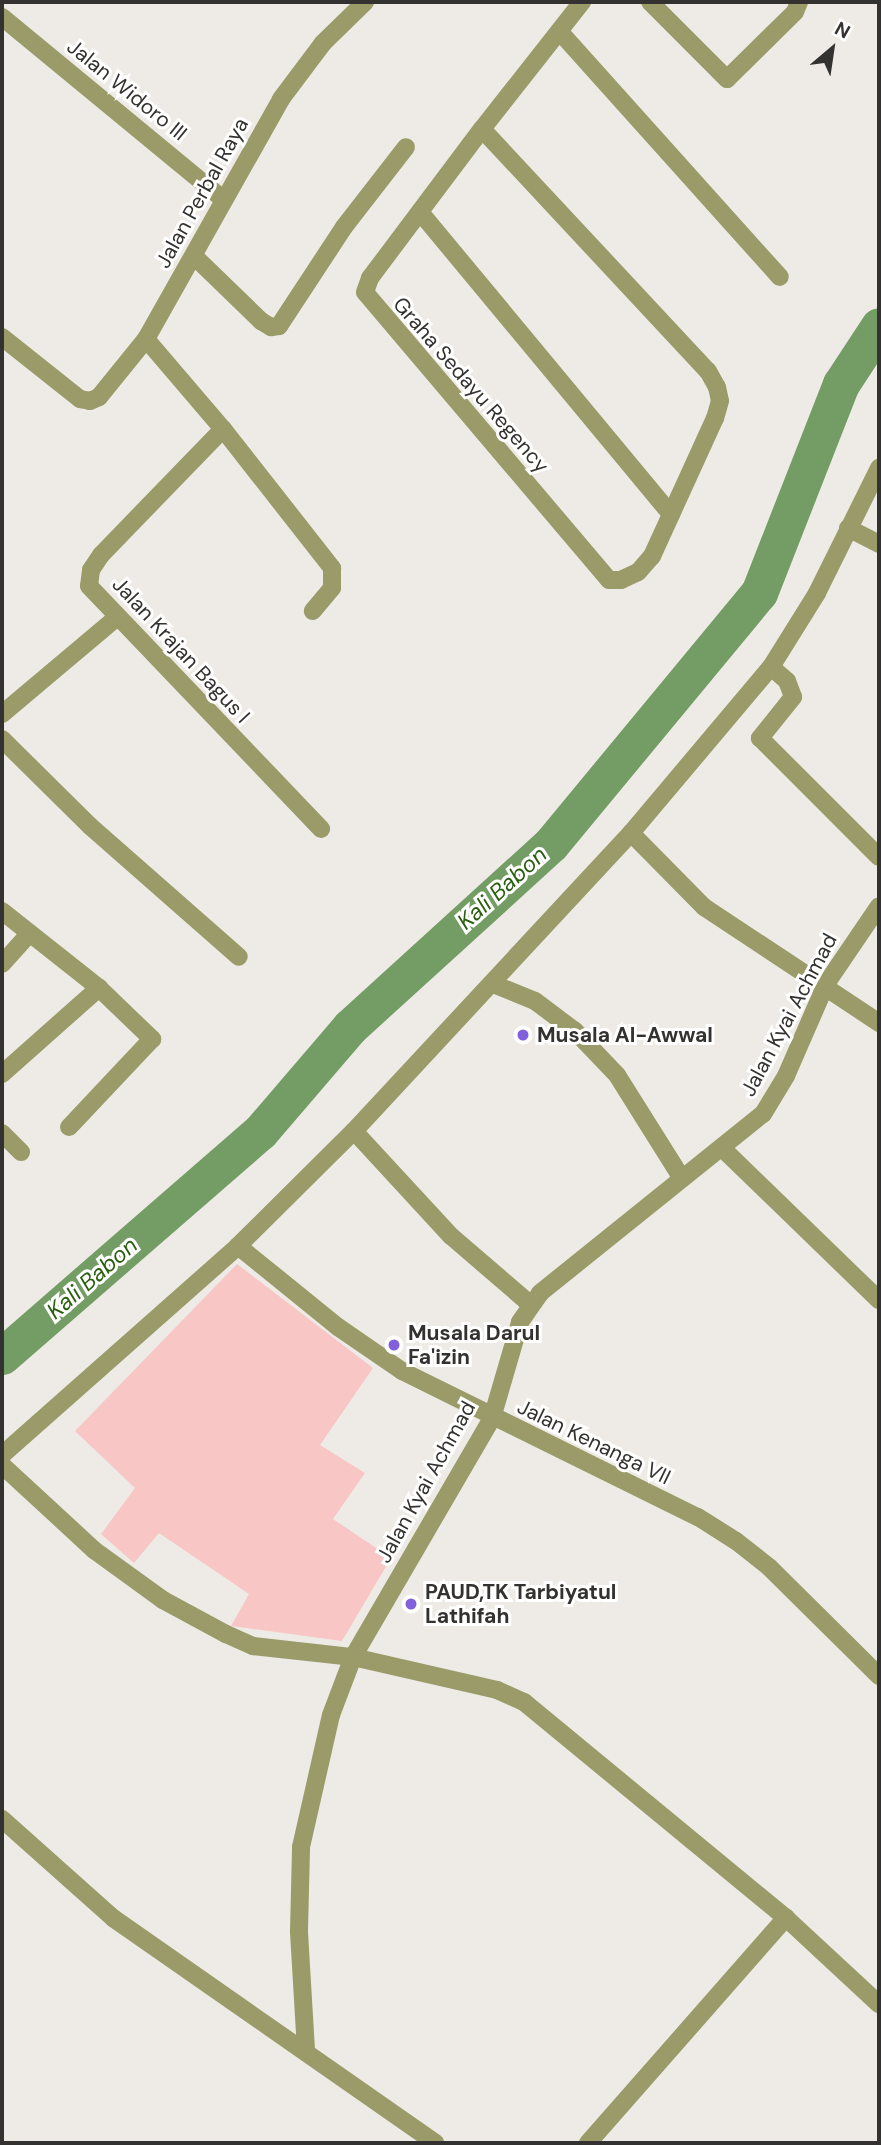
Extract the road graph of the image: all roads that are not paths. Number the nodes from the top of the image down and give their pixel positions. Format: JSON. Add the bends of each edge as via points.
{"nodes":[{"id":1,"x":365,"y":2,"type":"edge"},
{"id":2,"x":582,"y":2,"type":"edge"},
{"id":3,"x":650,"y":2,"type":"edge"},
{"id":4,"x":799,"y":2,"type":"edge"},
{"id":5,"x":2,"y":17,"type":"edge"},
{"id":6,"x":560,"y":32,"type":"junction"},
{"id":7,"x":482,"y":129,"type":"junction"},
{"id":8,"x":406,"y":147,"type":"dead end"},
{"id":9,"x":223,"y":198,"type":"junction"},
{"id":10,"x":420,"y":212,"type":"junction"},
{"id":11,"x":194,"y":257,"type":"junction"},
{"id":12,"x":780,"y":277,"type":"dead end"},
{"id":13,"x":2,"y":337,"type":"edge"},
{"id":14,"x":146,"y":340,"type":"junction"},
{"id":15,"x":223,"y":429,"type":"junction"},
{"id":16,"x":879,"y":468,"type":"edge"},
{"id":17,"x":671,"y":514,"type":"junction"},
{"id":18,"x":848,"y":528,"type":"junction"},
{"id":19,"x":879,"y":544,"type":"edge"},
{"id":20,"x":313,"y":611,"type":"dead end"},
{"id":21,"x":117,"y":618,"type":"junction"},
{"id":22,"x":771,"y":667,"type":"junction"},
{"id":23,"x":2,"y":714,"type":"edge"},
{"id":24,"x":2,"y":738,"type":"edge"},
{"id":25,"x":321,"y":829,"type":"dead end"},
{"id":26,"x":631,"y":833,"type":"junction"},
{"id":27,"x":879,"y":857,"type":"edge"},
{"id":28,"x":879,"y":905,"type":"edge"},
{"id":29,"x":2,"y":911,"type":"edge"},
{"id":30,"x":29,"y":934,"type":"junction"},
{"id":31,"x":239,"y":957,"type":"dead end"},
{"id":32,"x":2,"y":964,"type":"edge"},
{"id":33,"x":493,"y":984,"type":"junction"},
{"id":34,"x":826,"y":984,"type":"junction"},
{"id":35,"x":99,"y":988,"type":"junction"},
{"id":36,"x":879,"y":1023,"type":"edge"},
{"id":37,"x":2,"y":1074,"type":"edge"},
{"id":38,"x":69,"y":1127,"type":"dead end"},
{"id":39,"x":354,"y":1131,"type":"junction"},
{"id":40,"x":2,"y":1133,"type":"edge"},
{"id":41,"x":723,"y":1149,"type":"junction"},
{"id":42,"x":21,"y":1152,"type":"dead end"},
{"id":43,"x":681,"y":1177,"type":"junction"},
{"id":44,"x":239,"y":1246,"type":"junction"},
{"id":45,"x":879,"y":1300,"type":"edge"},
{"id":46,"x":530,"y":1304,"type":"junction"},
{"id":47,"x":492,"y":1418,"type":"junction"},
{"id":48,"x":2,"y":1455,"type":"edge"},
{"id":49,"x":2,"y":1465,"type":"edge"},
{"id":50,"x":353,"y":1657,"type":"junction"},
{"id":51,"x":879,"y":1676,"type":"edge"},
{"id":52,"x":2,"y":1819,"type":"edge"},
{"id":53,"x":786,"y":1918,"type":"junction"},
{"id":54,"x":879,"y":2004,"type":"edge"},
{"id":55,"x":306,"y":2050,"type":"junction"},
{"id":56,"x":435,"y":2143,"type":"edge"},
{"id":57,"x":588,"y":2143,"type":"edge"}],
"edges":[{"from":1,"to":9,"type":"street","name":"Jalan Perbal Raya","via":[[302,69]]},
{"from":2,"to":6,"type":"street","name":"Graha Sedayu Regency"},
{"from":3,"to":4,"type":"street","via":[[727,79],[795,12]]},
{"from":5,"to":9,"type":"street","name":"Jalan Widoro III"},
{"from":6,"to":7,"type":"street","name":"Graha Sedayu Regency"},
{"from":6,"to":12,"type":"street"},
{"from":7,"to":10,"type":"street","name":"Graha Sedayu Regency"},
{"from":7,"to":17,"type":"street","via":[[708,371],[717,387],[720,401],[715,418]]},
{"from":8,"to":11,"type":"street","via":[[344,228],[279,326],[261,321]]},
{"from":9,"to":11,"type":"street","name":"Jalan Perbal Raya"},
{"from":10,"to":17,"type":"street"},
{"from":10,"to":17,"type":"street","name":"Graha Sedayu Regency","via":[[370,278],[365,292],[371,303],[609,580],[638,572],[652,556]]},
{"from":11,"to":14,"type":"street","name":"Jalan Perbal Raya"},
{"from":13,"to":14,"type":"street","name":"Jalan Perbal Raya","via":[[80,399],[90,401],[99,397]]},
{"from":14,"to":15,"type":"street"},
{"from":15,"to":20,"type":"street","via":[[332,568],[332,588]]},
{"from":15,"to":21,"type":"street","name":"Jalan Krajan Bagus I","via":[[91,570],[89,586]]},
{"from":16,"to":18,"type":"street"},
{"from":18,"to":19,"type":"street"},
{"from":18,"to":22,"type":"street"},
{"from":21,"to":23,"type":"street"},
{"from":21,"to":25,"type":"street","name":"Jalan Krajan Bagus I"},
{"from":22,"to":26,"type":"street"},
{"from":22,"to":27,"type":"street","via":[[787,681],[793,697],[760,738]]},
{"from":24,"to":31,"type":"street","via":[[90,826]]},
{"from":26,"to":33,"type":"street"},
{"from":26,"to":34,"type":"street","via":[[704,907]]},
{"from":28,"to":34,"type":"street","name":"Jalan Kyai Achmad"},
{"from":29,"to":30,"type":"street"},
{"from":30,"to":32,"type":"street"},
{"from":30,"to":35,"type":"street"},
{"from":33,"to":39,"type":"street"},
{"from":33,"to":43,"type":"street","via":[[535,1001],[575,1031],[617,1075]]},
{"from":34,"to":36,"type":"street"},
{"from":34,"to":41,"type":"street","name":"Jalan Kyai Achmad","via":[[786,1076],[763,1114]]},
{"from":35,"to":37,"type":"street"},
{"from":35,"to":38,"type":"street","via":[[149,1033],[152,1044]]},
{"from":39,"to":44,"type":"street"},
{"from":39,"to":46,"type":"street","via":[[451,1236]]},
{"from":40,"to":42,"type":"street"},
{"from":41,"to":43,"type":"street","name":"Jalan Kyai Achmad"},
{"from":41,"to":45,"type":"street"},
{"from":43,"to":46,"type":"street","name":"Jalan Kyai Achmad"},
{"from":44,"to":47,"type":"street","name":"Jalan Kenanga VII","via":[[391,1364]]},
{"from":44,"to":48,"type":"street"},
{"from":46,"to":47,"type":"street","name":"Jalan Kyai Achmad","via":[[520,1322]]},
{"from":47,"to":50,"type":"street","name":"Jalan Kyai Achmad"},
{"from":47,"to":51,"type":"street","name":"Jalan Kenanga VII","via":[[698,1517],[736,1541],[769,1567]]},
{"from":49,"to":50,"type":"street","via":[[94,1550],[163,1600],[253,1646]]},
{"from":50,"to":53,"type":"street","via":[[497,1690],[524,1702]]},
{"from":50,"to":55,"type":"street","name":"Jalan Kyai Achmad","via":[[331,1715],[301,1847],[298,1920]]},
{"from":52,"to":55,"type":"street","via":[[113,1919],[199,1982]]},
{"from":53,"to":54,"type":"street"},
{"from":53,"to":57,"type":"street"},
{"from":55,"to":56,"type":"street"}]}
